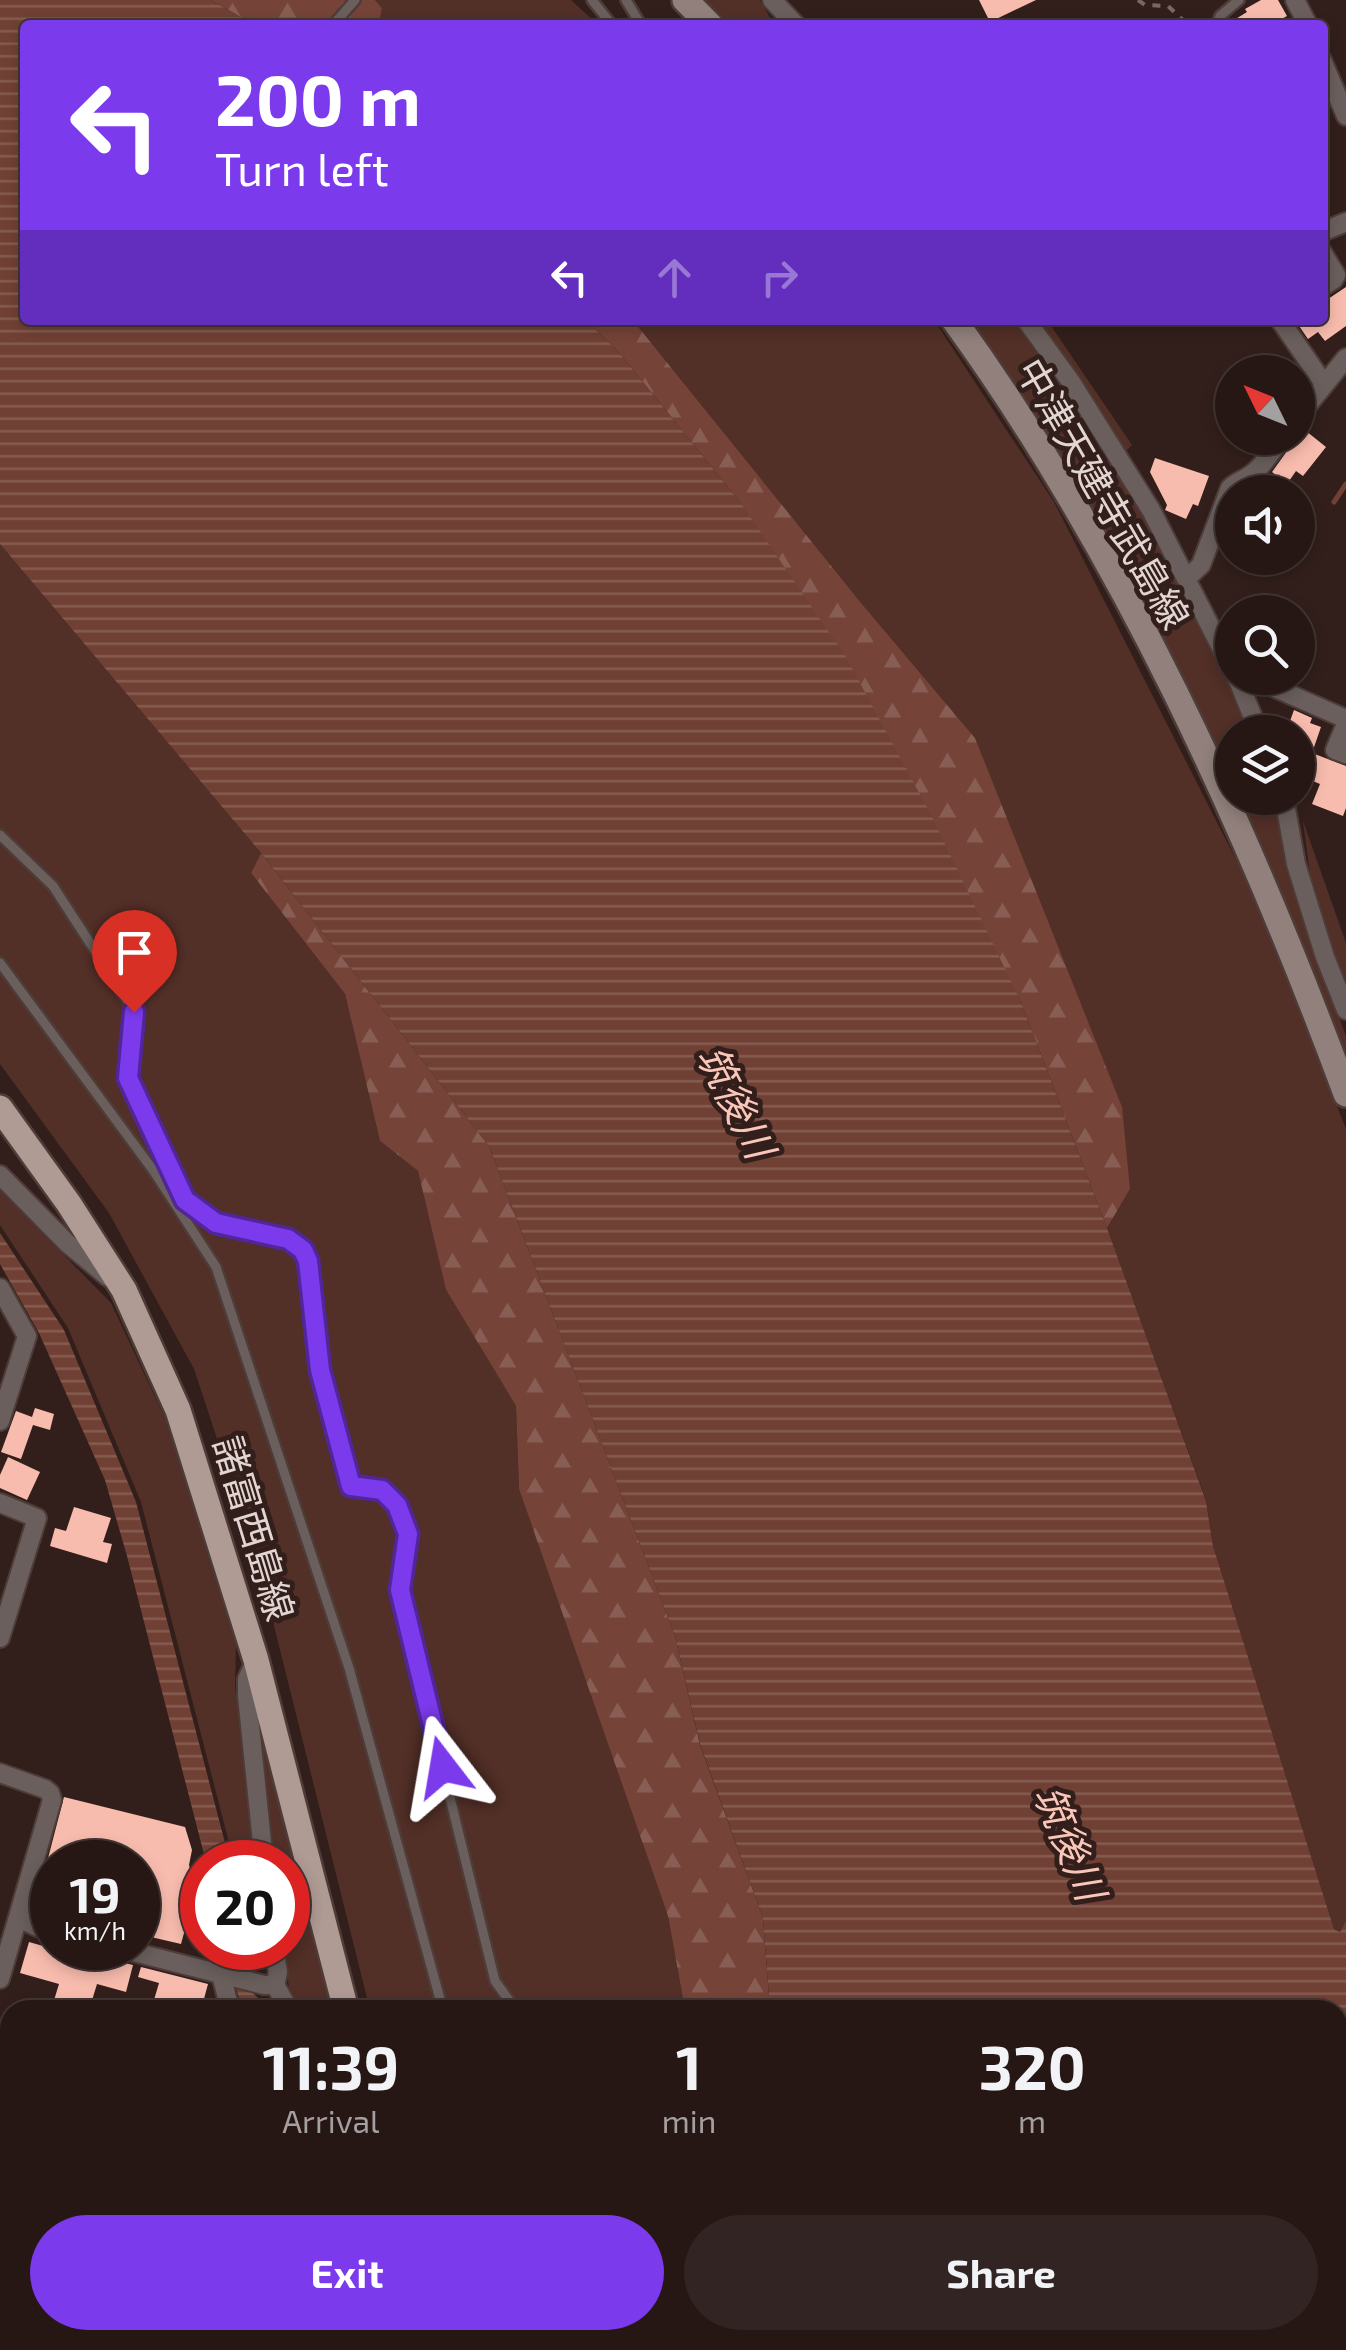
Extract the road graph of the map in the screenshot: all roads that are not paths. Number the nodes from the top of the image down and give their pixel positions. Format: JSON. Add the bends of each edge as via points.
{"nodes":[{"id":1,"x":355,"y":0,"type":"edge"},
{"id":2,"x":592,"y":0,"type":"edge"},
{"id":3,"x":685,"y":0,"type":"edge"},
{"id":4,"x":1239,"y":0,"type":"edge"},
{"id":5,"x":773,"y":1,"type":"edge"},
{"id":6,"x":337,"y":20,"type":"edge"},
{"id":7,"x":608,"y":20,"type":"edge"},
{"id":8,"x":705,"y":20,"type":"edge"},
{"id":9,"x":791,"y":20,"type":"edge"},
{"id":10,"x":1219,"y":20,"type":"edge"},
{"id":11,"x":1328,"y":74,"type":"edge"},
{"id":12,"x":1346,"y":116,"type":"edge"},
{"id":13,"x":1328,"y":262,"type":"edge"},
{"id":14,"x":1328,"y":283,"type":"edge"},
{"id":15,"x":958,"y":325,"type":"edge"},
{"id":16,"x":1030,"y":325,"type":"edge"},
{"id":17,"x":1283,"y":325,"type":"edge"},
{"id":18,"x":1346,"y":358,"type":"edge"},
{"id":19,"x":1324,"y":384,"type":"junction"},
{"id":20,"x":1315,"y":396,"type":"edge"},
{"id":21,"x":1269,"y":455,"type":"edge"},
{"id":22,"x":1187,"y":578,"type":"junction"},
{"id":23,"x":1215,"y":635,"type":"edge"},
{"id":24,"x":1290,"y":695,"type":"edge"},
{"id":25,"x":1346,"y":721,"type":"edge"},
{"id":26,"x":1346,"y":754,"type":"edge"},
{"id":27,"x":1287,"y":815,"type":"edge"},
{"id":28,"x":0,"y":835,"type":"edge"},
{"id":29,"x":0,"y":963,"type":"edge"},
{"id":30,"x":1346,"y":1010,"type":"edge"},
{"id":31,"x":1346,"y":1094,"type":"edge"},
{"id":32,"x":0,"y":1108,"type":"edge"},
{"id":33,"x":0,"y":1175,"type":"edge"},
{"id":34,"x":0,"y":1288,"type":"edge"},
{"id":35,"x":124,"y":1290,"type":"junction"},
{"id":36,"x":0,"y":1421,"type":"edge"},
{"id":37,"x":0,"y":1503,"type":"edge"},
{"id":38,"x":0,"y":1638,"type":"edge"},
{"id":39,"x":256,"y":1660,"type":"junction"},
{"id":40,"x":0,"y":1774,"type":"edge"},
{"id":41,"x":262,"y":1840,"type":"edge"},
{"id":42,"x":18,"y":1918,"type":"junction"},
{"id":43,"x":30,"y":1924,"type":"edge"},
{"id":44,"x":160,"y":1959,"type":"edge"},
{"id":45,"x":278,"y":1970,"type":"edge"},
{"id":46,"x":229,"y":1976,"type":"junction"},
{"id":47,"x":0,"y":1980,"type":"edge"},
{"id":48,"x":265,"y":1984,"type":"junction"},
{"id":49,"x":230,"y":2000,"type":"edge"},
{"id":50,"x":280,"y":2000,"type":"edge"},
{"id":51,"x":343,"y":2000,"type":"edge"},
{"id":52,"x":440,"y":2000,"type":"edge"},
{"id":53,"x":509,"y":2000,"type":"edge"}],
"edges":[{"from":1,"to":6,"type":"lane"},
{"from":2,"to":7,"type":"lane"},
{"from":3,"to":8,"type":"main road"},
{"from":4,"to":10,"type":"lane"},
{"from":5,"to":9,"type":"street"},
{"from":11,"to":12,"type":"street"},
{"from":13,"to":14,"type":"street","via":[[1336,275]]},
{"from":15,"to":31,"type":"main road","name":"中津天建寺武島線","via":[[1071,499],[1175,691],[1282,928]]},
{"from":16,"to":22,"type":"street","via":[[1114,450]]},
{"from":17,"to":19,"type":"street"},
{"from":18,"to":19,"type":"street"},
{"from":19,"to":20,"type":"street"},
{"from":21,"to":22,"type":"street","via":[[1230,488],[1201,565]]},
{"from":22,"to":23,"type":"street"},
{"from":24,"to":25,"type":"street"},
{"from":25,"to":26,"type":"street","via":[[1335,750]]},
{"from":27,"to":30,"type":"street","via":[[1296,864]]},
{"from":28,"to":53,"type":"lane","via":[[53,886],[134,1012],[128,1078],[185,1200],[216,1223],[288,1239],[308,1261],[320,1370],[351,1486],[382,1490],[397,1505],[408,1534],[400,1590],[495,1980]]},
{"from":29,"to":52,"type":"lane","via":[[216,1267],[349,1668]]},
{"from":32,"to":35,"type":"main road","name":"諸富西島線"},
{"from":33,"to":35,"type":"street"},
{"from":34,"to":36,"type":"street","via":[[28,1336]]},
{"from":35,"to":39,"type":"main road","name":"諸富西島線","via":[[178,1410]]},
{"from":37,"to":38,"type":"street","via":[[38,1518]]},
{"from":39,"to":41,"type":"street","via":[[247,1696]]},
{"from":39,"to":51,"type":"main road","name":"諸富西島線"},
{"from":40,"to":42,"type":"street","via":[[44,1790],[52,1800]]},
{"from":42,"to":43,"type":"street"},
{"from":42,"to":47,"type":"street"},
{"from":44,"to":46,"type":"street"},
{"from":45,"to":48,"type":"street"},
{"from":46,"to":48,"type":"street"},
{"from":46,"to":49,"type":"street"},
{"from":48,"to":50,"type":"street"}]}
